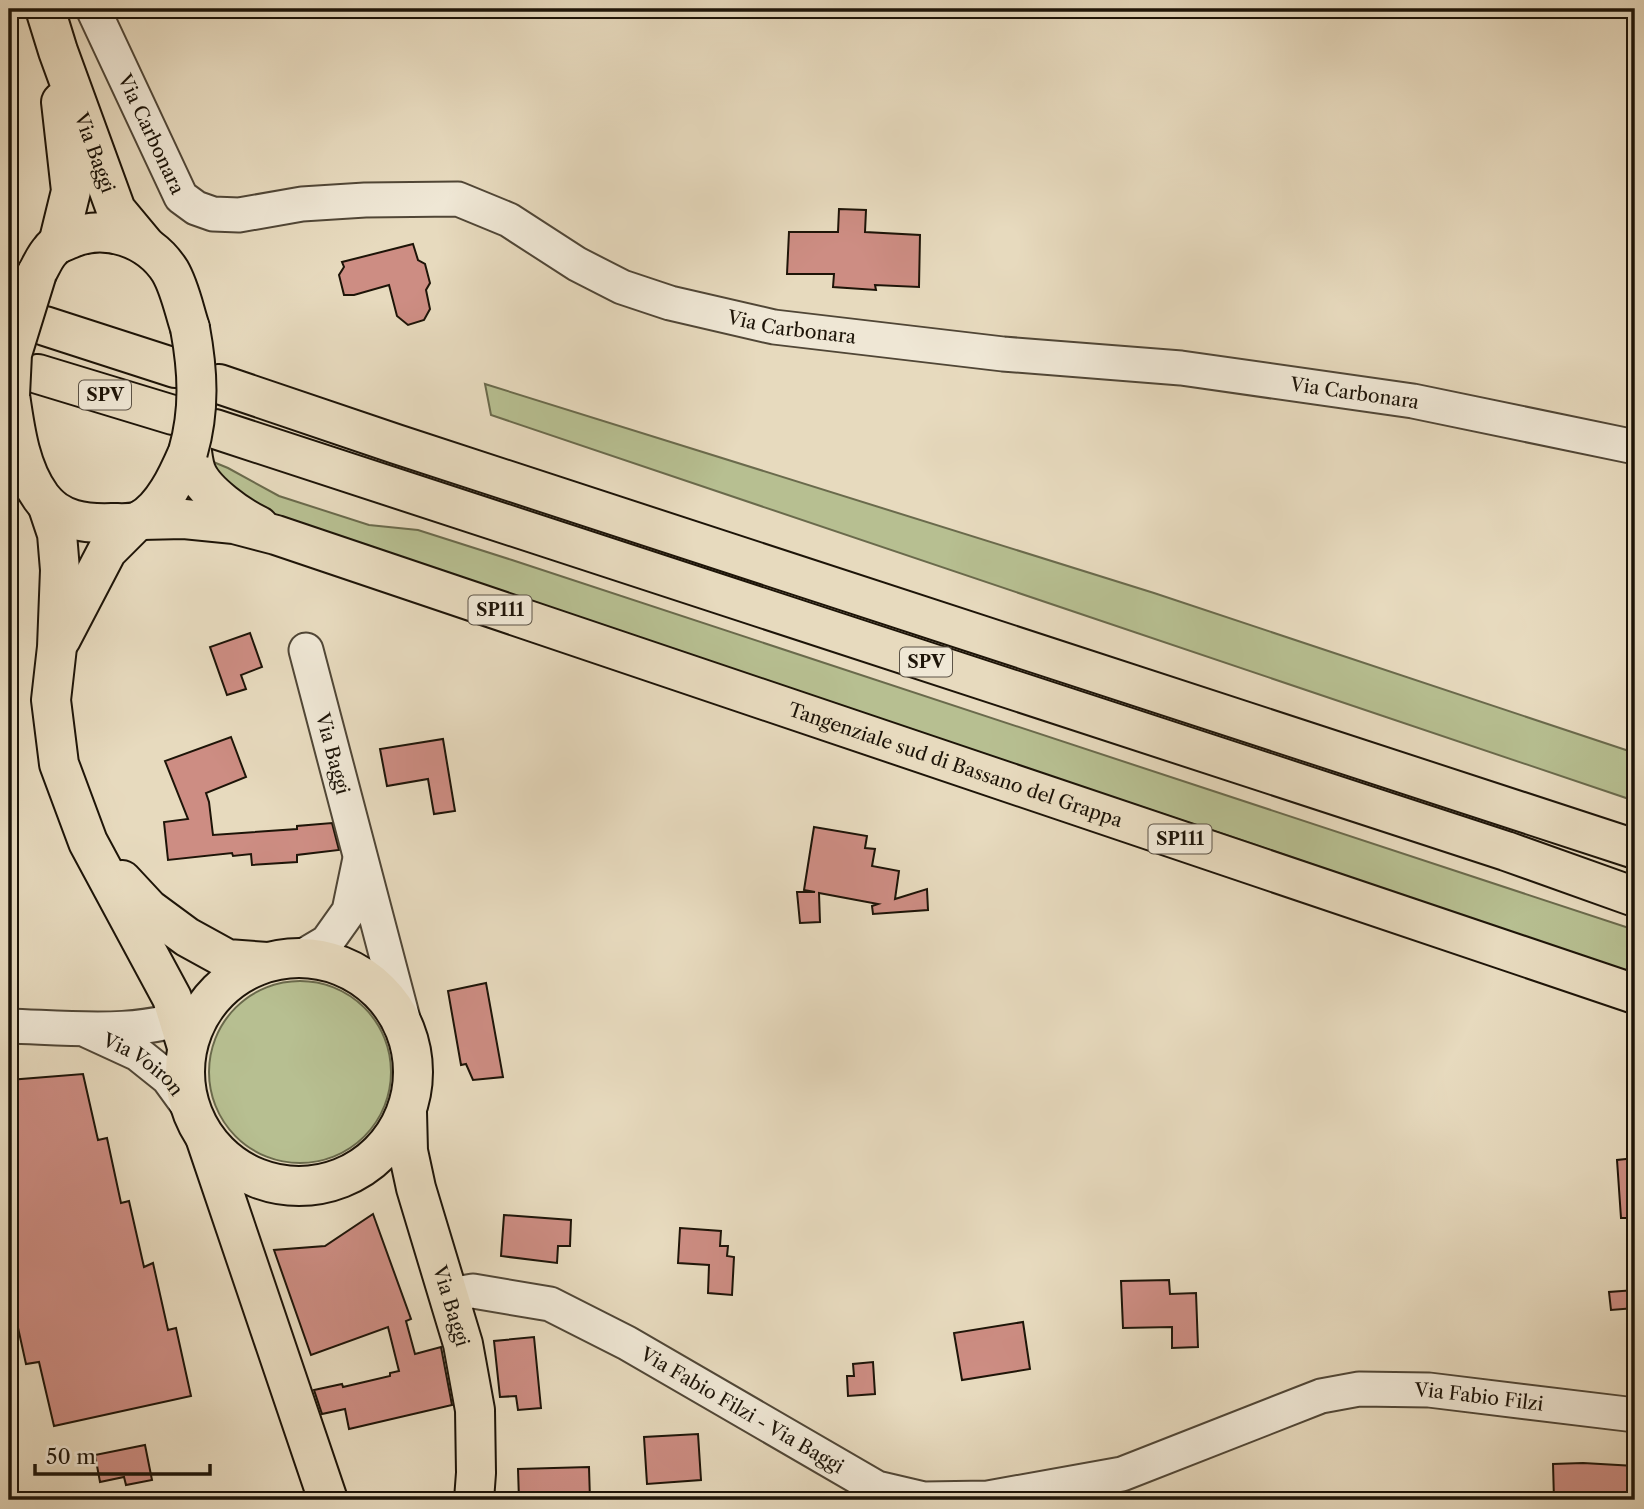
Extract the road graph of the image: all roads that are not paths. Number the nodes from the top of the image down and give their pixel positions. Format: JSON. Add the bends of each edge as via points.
{"nodes":[{"id":1,"x":46,"y":9,"type":"edge"},
{"id":2,"x":93,"y":9,"type":"edge"},
{"id":3,"x":58,"y":51,"type":"junction"},
{"id":4,"x":146,"y":246,"type":"junction"},
{"id":5,"x":48,"y":258,"type":"junction"},
{"id":6,"x":45,"y":326,"type":"dead end"},
{"id":7,"x":175,"y":368,"type":"dead end"},
{"id":8,"x":17,"y":371,"type":"edge"},
{"id":9,"x":219,"y":383,"type":"dead end"},
{"id":10,"x":192,"y":439,"type":"junction"},
{"id":11,"x":1635,"y":447,"type":"edge"},
{"id":12,"x":29,"y":483,"type":"edge"},
{"id":13,"x":138,"y":521,"type":"junction"},
{"id":14,"x":276,"y":536,"type":"junction"},
{"id":15,"x":57,"y":647,"type":"junction"},
{"id":16,"x":306,"y":650,"type":"dead end"},
{"id":17,"x":88,"y":842,"type":"junction"},
{"id":18,"x":1635,"y":849,"type":"edge"},
{"id":19,"x":360,"y":858,"type":"junction"},
{"id":20,"x":1635,"y":897,"type":"edge"},
{"id":21,"x":284,"y":960,"type":"junction"},
{"id":22,"x":156,"y":969,"type":"junction"},
{"id":23,"x":1635,"y":994,"type":"edge"},
{"id":24,"x":9,"y":1026,"type":"edge"},
{"id":25,"x":190,"y":1026,"type":"junction"},
{"id":26,"x":129,"y":1027,"type":"junction"},
{"id":27,"x":82,"y":1029,"type":"junction"},
{"id":28,"x":406,"y":1030,"type":"junction"},
{"id":29,"x":407,"y":1112,"type":"junction"},
{"id":30,"x":199,"y":1125,"type":"junction"},
{"id":31,"x":449,"y":1295,"type":"junction"},
{"id":32,"x":1321,"y":1395,"type":"joint"},
{"id":33,"x":1635,"y":1415,"type":"edge"},
{"id":34,"x":328,"y":1500,"type":"edge"},
{"id":35,"x":474,"y":1500,"type":"edge"}],
"edges":[{"from":1,"to":3,"type":"main road","name":"Via Baggi"},
{"from":2,"to":11,"type":"street","name":"Via Carbonara","via":[[181,197],[213,214],[239,215],[327,202],[458,199],[509,220],[577,264],[622,286],[670,303],[774,327],[1003,354],[1181,368],[1413,401]]},
{"from":3,"to":4,"type":"main road","name":"Via Baggi","via":[[116,210]]},
{"from":3,"to":5,"type":"main road","name":"Via Baggi","via":[[71,191]]},
{"from":4,"to":5,"type":"main road","via":[[117,233],[97,231],[78,235]]},
{"from":4,"to":10,"type":"main road","bridge":true,"via":[[170,271],[190,328],[198,400]]},
{"from":5,"to":8,"type":"main road","bridge":true,"via":[[24,308]]},
{"from":6,"to":7,"type":"main road","number":"SPV"},
{"from":8,"to":10,"type":"main road","number":"SPV"},
{"from":8,"to":12,"type":"main road","via":[[18,444]]},
{"from":9,"to":18,"type":"main road","number":"SPV"},
{"from":10,"to":13,"type":"main road","via":[[175,483]]},
{"from":10,"to":14,"type":"main road","name":"Tangenziale sud di Bassano del Grappa","number":"SP111","via":[[201,480],[236,514]]},
{"from":10,"to":20,"type":"main road","number":"SPV","via":[[1452,834]]},
{"from":12,"to":13,"type":"main road","name":"Tangenziale sud di Bassano del Grappa","number":"SP111","via":[[67,518],[88,524]]},
{"from":12,"to":15,"type":"main road","name":"Via Baggi","via":[[57,534]]},
{"from":13,"to":14,"type":"main road","name":"Tangenziale sud di Bassano del Grappa","number":"SP111","via":[[234,524]]},
{"from":13,"to":15,"type":"main road","name":"Via Baggi","via":[[107,551]]},
{"from":14,"to":23,"type":"main road","name":"Tangenziale sud di Bassano del Grappa","number":"SP111"},
{"from":15,"to":17,"type":"main road","name":"Via Baggi","via":[[51,700],[59,764]]},
{"from":16,"to":19,"type":"street","name":"Via Baggi"},
{"from":17,"to":21,"type":"main road","name":"Via Baggi","via":[[149,909],[187,937],[227,959]]},
{"from":17,"to":22,"type":"main road","name":"Via Baggi"},
{"from":19,"to":21,"type":"street","name":"Via Baggi","via":[[349,911],[327,942]]},
{"from":19,"to":28,"type":"street","name":"Via Baggi"},
{"from":21,"to":25,"type":"main road","name":"Via Baggi","via":[[242,973],[220,990]]},
{"from":21,"to":28,"type":"main road","name":"Via Baggi","via":[[334,963],[364,978],[389,1000]]},
{"from":22,"to":25,"type":"main road","name":"Via Baggi"},
{"from":22,"to":26,"type":"street","name":"Via Voiron","via":[[155,993]]},
{"from":24,"to":27,"type":"street","name":"Via Voiron"},
{"from":25,"to":26,"type":"street","name":"Via Voiron"},
{"from":25,"to":30,"type":"main road","name":"Via Baggi","via":[[184,1069],[186,1090]]},
{"from":26,"to":27,"type":"street","name":"Via Voiron"},
{"from":27,"to":30,"type":"street","name":"Via Voiron","via":[[138,1054],[168,1078]]},
{"from":28,"to":29,"type":"main road","name":"Via Baggi","via":[[413,1057]]},
{"from":29,"to":30,"type":"main road","name":"Via Baggi","via":[[392,1139],[370,1161],[344,1177],[314,1185],[283,1185],[253,1177],[227,1161]]},
{"from":29,"to":31,"type":"main road","name":"Via Baggi","via":[[408,1151],[416,1188]]},
{"from":30,"to":34,"type":"main road","name":"Via Baggi"},
{"from":31,"to":32,"type":"street","name":"Via Fabio Filzi - Via Baggi","via":[[473,1292],[550,1304],[627,1343],[877,1488],[924,1499],[988,1498],[1122,1474]]},
{"from":31,"to":35,"type":"main road","name":"Via Baggi","via":[[475,1409]]},
{"from":32,"to":33,"type":"street","name":"Via Fabio Filzi","via":[[1359,1389],[1429,1390]]}]}
